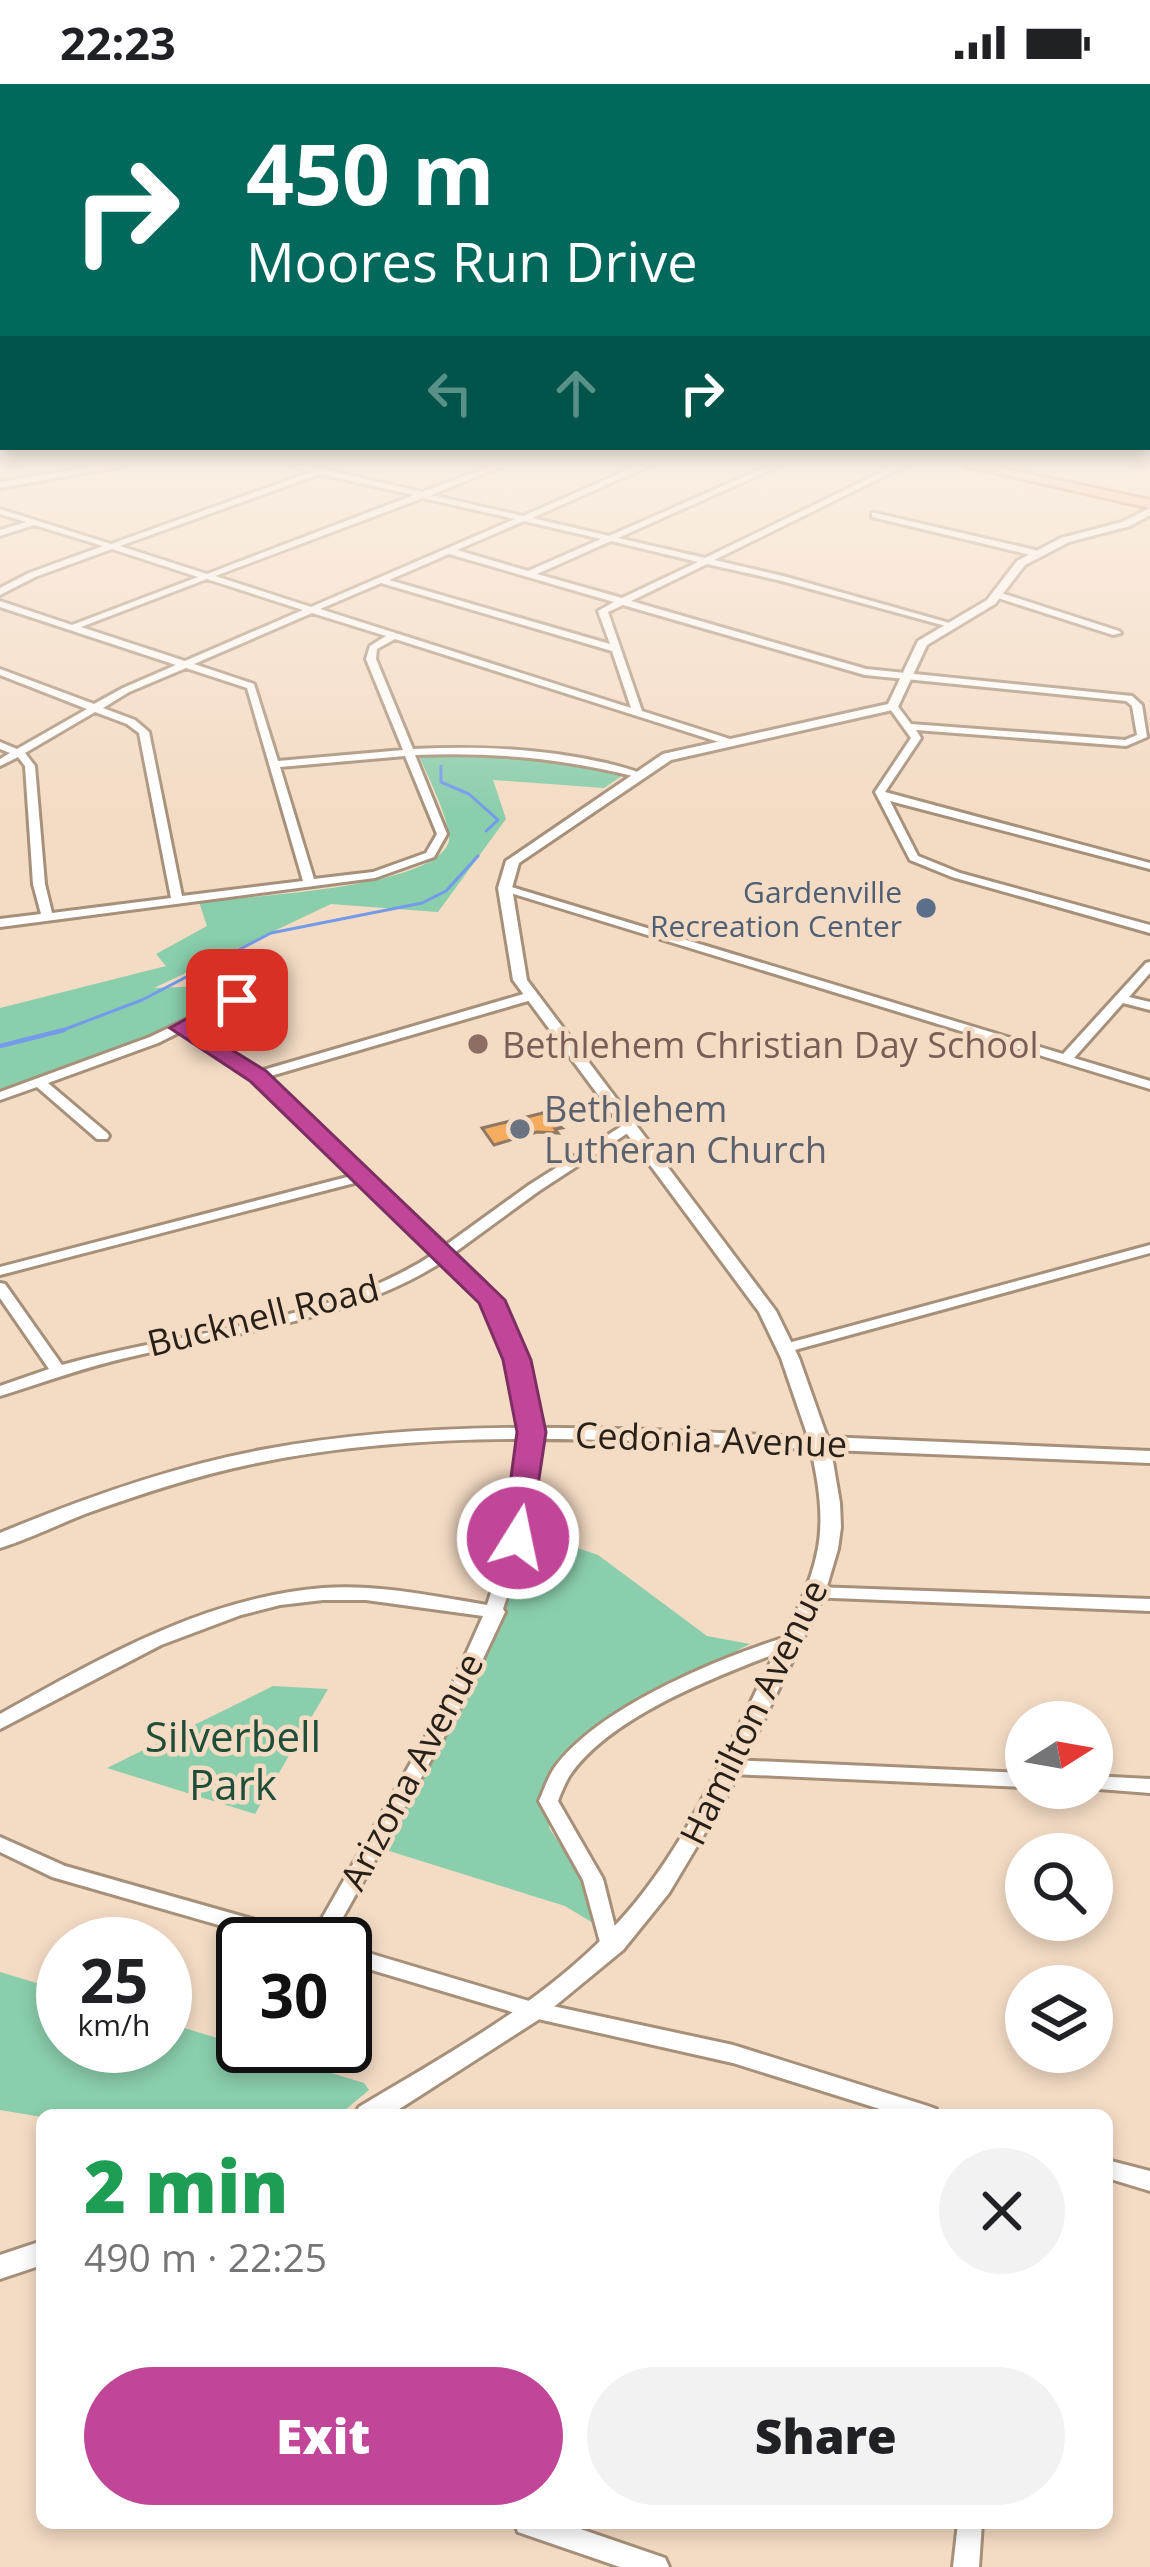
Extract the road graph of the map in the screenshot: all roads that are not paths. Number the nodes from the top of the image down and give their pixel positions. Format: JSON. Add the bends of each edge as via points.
{"nodes":[{"id":1,"x":196,"y":582,"type":"edge"},
{"id":2,"x":224,"y":582,"type":"edge"},
{"id":3,"x":382,"y":582,"type":"edge"},
{"id":4,"x":387,"y":582,"type":"edge"},
{"id":5,"x":555,"y":582,"type":"edge"},
{"id":6,"x":658,"y":582,"type":"edge"},
{"id":7,"x":784,"y":582,"type":"edge"},
{"id":8,"x":1010,"y":582,"type":"edge"},
{"id":9,"x":998,"y":596,"type":"junction"},
{"id":10,"x":619,"y":601,"type":"junction"},
{"id":11,"x":0,"y":604,"type":"edge"},
{"id":12,"x":313,"y":610,"type":"junction"},
{"id":13,"x":74,"y":626,"type":"junction"},
{"id":14,"x":950,"y":626,"type":"junction"},
{"id":15,"x":1115,"y":633,"type":"dead end"},
{"id":16,"x":393,"y":636,"type":"junction"},
{"id":17,"x":613,"y":648,"type":"junction"},
{"id":18,"x":190,"y":662,"type":"junction"},
{"id":19,"x":0,"y":672,"type":"edge"},
{"id":20,"x":908,"y":676,"type":"junction"},
{"id":21,"x":893,"y":706,"type":"junction"},
{"id":22,"x":95,"y":708,"type":"junction"},
{"id":23,"x":638,"y":713,"type":"junction"},
{"id":24,"x":913,"y":728,"type":"junction"},
{"id":25,"x":726,"y":741,"type":"junction"},
{"id":26,"x":0,"y":746,"type":"edge"},
{"id":27,"x":19,"y":753,"type":"junction"},
{"id":28,"x":409,"y":753,"type":"junction"},
{"id":29,"x":0,"y":764,"type":"edge"},
{"id":30,"x":277,"y":764,"type":"junction"},
{"id":31,"x":637,"y":774,"type":"junction"},
{"id":32,"x":881,"y":795,"type":"junction"},
{"id":33,"x":1150,"y":866,"type":"edge"},
{"id":34,"x":310,"y":884,"type":"junction"},
{"id":35,"x":505,"y":888,"type":"junction"},
{"id":36,"x":177,"y":900,"type":"junction"},
{"id":37,"x":47,"y":917,"type":"junction"},
{"id":38,"x":0,"y":922,"type":"edge"},
{"id":39,"x":1150,"y":929,"type":"edge"},
{"id":40,"x":1150,"y":966,"type":"edge"},
{"id":41,"x":244,"y":996,"type":"dead end"},
{"id":42,"x":532,"y":996,"type":"junction"},
{"id":43,"x":1121,"y":999,"type":"junction"},
{"id":44,"x":1150,"y":1006,"type":"edge"},
{"id":45,"x":182,"y":1028,"type":"junction"},
{"id":46,"x":1066,"y":1059,"type":"junction"},
{"id":47,"x":258,"y":1076,"type":"junction"},
{"id":48,"x":40,"y":1082,"type":"junction"},
{"id":49,"x":1150,"y":1085,"type":"edge"},
{"id":50,"x":0,"y":1096,"type":"edge"},
{"id":51,"x":630,"y":1127,"type":"junction"},
{"id":52,"x":102,"y":1136,"type":"dead end"},
{"id":53,"x":366,"y":1176,"type":"junction"},
{"id":54,"x":1150,"y":1249,"type":"edge"},
{"id":55,"x":447,"y":1254,"type":"junction"},
{"id":56,"x":0,"y":1271,"type":"edge"},
{"id":57,"x":0,"y":1287,"type":"edge"},
{"id":58,"x":786,"y":1348,"type":"junction"},
{"id":59,"x":56,"y":1368,"type":"junction"},
{"id":60,"x":0,"y":1391,"type":"edge"},
{"id":61,"x":532,"y":1432,"type":"junction"},
{"id":62,"x":815,"y":1443,"type":"junction"},
{"id":63,"x":1150,"y":1456,"type":"edge"},
{"id":64,"x":0,"y":1541,"type":"edge"},
{"id":65,"x":815,"y":1593,"type":"junction"},
{"id":66,"x":1150,"y":1605,"type":"edge"},
{"id":67,"x":496,"y":1612,"type":"junction"},
{"id":68,"x":792,"y":1641,"type":"junction"},
{"id":69,"x":0,"y":1722,"type":"edge"},
{"id":70,"x":731,"y":1767,"type":"junction"},
{"id":71,"x":1005,"y":1779,"type":"edge"},
{"id":72,"x":1113,"y":1785,"type":"edge"},
{"id":73,"x":1150,"y":1786,"type":"edge"},
{"id":74,"x":0,"y":1844,"type":"edge"},
{"id":75,"x":219,"y":1917,"type":"edge"},
{"id":76,"x":330,"y":1917,"type":"edge"},
{"id":77,"x":610,"y":1947,"type":"junction"},
{"id":78,"x":372,"y":1962,"type":"edge"},
{"id":79,"x":529,"y":2008,"type":"junction"},
{"id":80,"x":377,"y":2109,"type":"edge"},
{"id":81,"x":909,"y":2109,"type":"edge"},
{"id":82,"x":1113,"y":2171,"type":"edge"},
{"id":83,"x":1150,"y":2181,"type":"edge"},
{"id":84,"x":36,"y":2255,"type":"edge"},
{"id":85,"x":0,"y":2267,"type":"edge"},
{"id":86,"x":545,"y":2529,"type":"edge"},
{"id":87,"x":969,"y":2529,"type":"edge"},
{"id":88,"x":656,"y":2567,"type":"edge"},
{"id":89,"x":966,"y":2567,"type":"edge"}],
"edges":[{"from":1,"to":13,"type":"street"},
{"from":2,"to":12,"type":"street"},
{"from":3,"to":12,"type":"street"},
{"from":4,"to":17,"type":"street"},
{"from":5,"to":10,"type":"street"},
{"from":6,"to":10,"type":"street"},
{"from":7,"to":14,"type":"street"},
{"from":8,"to":9,"type":"street"},
{"from":9,"to":14,"type":"street"},
{"from":9,"to":15,"type":"street"},
{"from":10,"to":17,"type":"street","via":[[602,614]]},
{"from":10,"to":20,"type":"street","via":[[854,670]]},
{"from":11,"to":13,"type":"street"},
{"from":12,"to":16,"type":"street"},
{"from":12,"to":18,"type":"street"},
{"from":13,"to":18,"type":"street"},
{"from":14,"to":20,"type":"street","via":[[922,644]]},
{"from":16,"to":23,"type":"street"},
{"from":16,"to":28,"type":"street","via":[[373,648],[371,659]]},
{"from":17,"to":23,"type":"street"},
{"from":18,"to":22,"type":"street"},
{"from":18,"to":30,"type":"street","via":[[251,686]]},
{"from":19,"to":22,"type":"street"},
{"from":20,"to":21,"type":"street"},
{"from":20,"to":24,"type":"street","via":[[1120,696],[1136,702],[1142,737],[1118,743]]},
{"from":21,"to":24,"type":"street"},
{"from":21,"to":25,"type":"street"},
{"from":22,"to":27,"type":"street"},
{"from":22,"to":36,"type":"street","via":[[131,722],[146,738]]},
{"from":23,"to":25,"type":"street"},
{"from":24,"to":32,"type":"street","via":[[910,754]]},
{"from":25,"to":31,"type":"street"},
{"from":26,"to":27,"type":"street"},
{"from":27,"to":29,"type":"street"},
{"from":27,"to":37,"type":"street","via":[[30,766]]},
{"from":28,"to":30,"type":"street"},
{"from":28,"to":31,"type":"street","via":[[542,750]]},
{"from":28,"to":34,"type":"street","via":[[442,834],[435,851],[406,867]]},
{"from":30,"to":34,"type":"street"},
{"from":31,"to":35,"type":"street","via":[[518,856]]},
{"from":32,"to":33,"type":"street"},
{"from":32,"to":39,"type":"street","via":[[921,862]]},
{"from":34,"to":36,"type":"street"},
{"from":35,"to":42,"type":"street","name":"Hamilton Avenue","via":[[514,962]]},
{"from":35,"to":46,"type":"street"},
{"from":36,"to":37,"type":"street"},
{"from":37,"to":38,"type":"street"},
{"from":40,"to":43,"type":"street"},
{"from":41,"to":45,"type":"street"},
{"from":42,"to":47,"type":"street"},
{"from":42,"to":51,"type":"street","name":"Hamilton Avenue"},
{"from":43,"to":44,"type":"street"},
{"from":43,"to":46,"type":"street"},
{"from":45,"to":47,"type":"street","name":"Arizona Avenue"},
{"from":45,"to":48,"type":"street"},
{"from":46,"to":49,"type":"street"},
{"from":47,"to":53,"type":"street","name":"Arizona Avenue"},
{"from":48,"to":50,"type":"street"},
{"from":48,"to":52,"type":"street"},
{"from":51,"to":55,"type":"street","name":"Bucknell Road"},
{"from":51,"to":58,"type":"street","name":"Hamilton Avenue","via":[[754,1292]]},
{"from":53,"to":55,"type":"street","name":"Arizona Avenue"},
{"from":53,"to":56,"type":"street"},
{"from":54,"to":58,"type":"street"},
{"from":55,"to":59,"type":"street","name":"Bucknell Road","via":[[346,1300]]},
{"from":55,"to":61,"type":"street","name":"Arizona Avenue","via":[[502,1322]]},
{"from":57,"to":59,"type":"street"},
{"from":58,"to":62,"type":"street","name":"Hamilton Avenue"},
{"from":59,"to":60,"type":"street","name":"Bucknell Road"},
{"from":61,"to":62,"type":"street","name":"Cedonia Avenue"},
{"from":61,"to":64,"type":"street","name":"Cedonia Avenue","via":[[405,1436],[245,1459],[110,1496]]},
{"from":61,"to":67,"type":"street","name":"Arizona Avenue","via":[[518,1538]]},
{"from":62,"to":63,"type":"street","name":"Cedonia Avenue"},
{"from":62,"to":65,"type":"street","name":"Hamilton Avenue","via":[[831,1527]]},
{"from":65,"to":66,"type":"street"},
{"from":65,"to":68,"type":"street","name":"Hamilton Avenue"},
{"from":67,"to":69,"type":"street","via":[[383,1595],[291,1599],[125,1655]]},
{"from":67,"to":76,"type":"street","name":"Arizona Avenue"},
{"from":68,"to":70,"type":"street","name":"Hamilton Avenue"},
{"from":68,"to":77,"type":"street","via":[[722,1667],[629,1717],[558,1776],[548,1802],[593,1880]]},
{"from":70,"to":71,"type":"street"},
{"from":70,"to":77,"type":"street","name":"Hamilton Avenue","via":[[676,1869]]},
{"from":72,"to":73,"type":"street"},
{"from":74,"to":75,"type":"street","via":[[58,1872]]},
{"from":77,"to":79,"type":"street","name":"Hamilton Avenue"},
{"from":78,"to":79,"type":"street"},
{"from":79,"to":80,"type":"street","name":"Hamilton Avenue"},
{"from":79,"to":81,"type":"street","via":[[734,2054]]},
{"from":82,"to":83,"type":"street"},
{"from":84,"to":85,"type":"street"},
{"from":86,"to":88,"type":"street"},
{"from":87,"to":89,"type":"street"}]}
